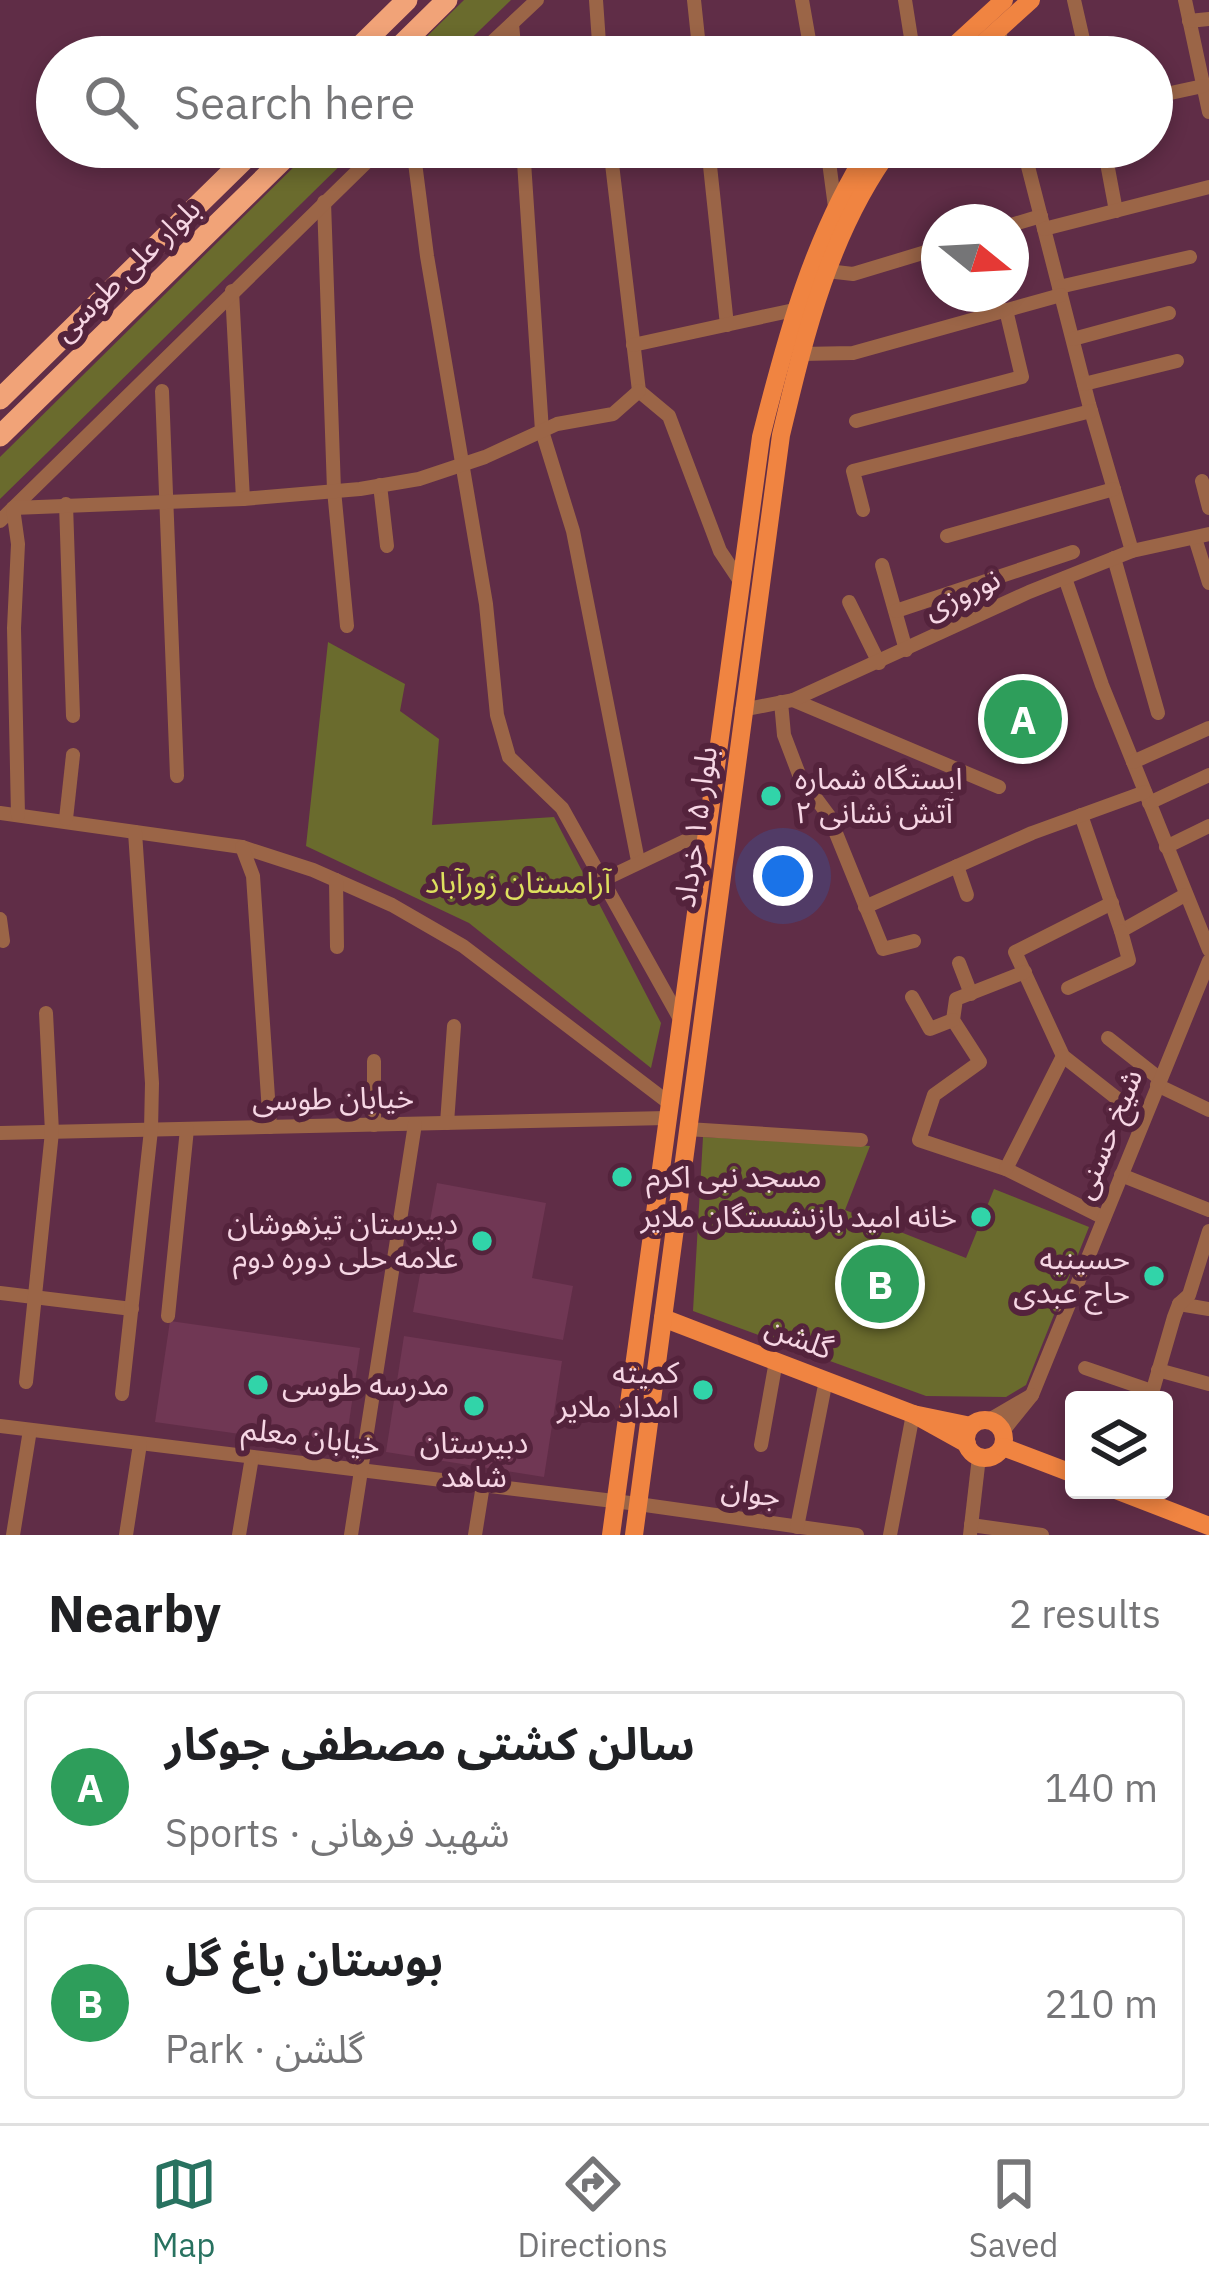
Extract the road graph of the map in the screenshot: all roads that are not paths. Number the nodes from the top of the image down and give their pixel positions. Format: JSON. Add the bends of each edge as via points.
{"nodes":[{"id":1,"x":407,"y":0,"type":"edge"},
{"id":2,"x":447,"y":0,"type":"edge"},
{"id":3,"x":537,"y":0,"type":"edge"},
{"id":4,"x":596,"y":0,"type":"edge"},
{"id":5,"x":694,"y":0,"type":"edge"},
{"id":6,"x":802,"y":0,"type":"edge"},
{"id":7,"x":905,"y":0,"type":"edge"},
{"id":8,"x":1031,"y":0,"type":"edge"},
{"id":9,"x":1074,"y":0,"type":"edge"},
{"id":10,"x":1185,"y":0,"type":"edge"},
{"id":11,"x":997,"y":9,"type":"edge"},
{"id":12,"x":1209,"y":19,"type":"edge"},
{"id":13,"x":1189,"y":21,"type":"junction"},
{"id":14,"x":512,"y":24,"type":"junction"},
{"id":15,"x":370,"y":36,"type":"edge"},
{"id":16,"x":410,"y":36,"type":"edge"},
{"id":17,"x":499,"y":36,"type":"edge"},
{"id":18,"x":513,"y":36,"type":"edge"},
{"id":19,"x":599,"y":36,"type":"edge"},
{"id":20,"x":698,"y":36,"type":"edge"},
{"id":21,"x":808,"y":36,"type":"edge"},
{"id":22,"x":911,"y":36,"type":"edge"},
{"id":23,"x":966,"y":36,"type":"edge"},
{"id":24,"x":981,"y":36,"type":"edge"},
{"id":25,"x":1082,"y":36,"type":"edge"},
{"id":26,"x":1203,"y":86,"type":"junction"},
{"id":27,"x":1173,"y":92,"type":"edge"},
{"id":28,"x":1209,"y":112,"type":"edge"},
{"id":29,"x":236,"y":168,"type":"edge"},
{"id":30,"x":274,"y":168,"type":"edge"},
{"id":31,"x":360,"y":168,"type":"edge"},
{"id":32,"x":416,"y":168,"type":"edge"},
{"id":33,"x":524,"y":168,"type":"edge"},
{"id":34,"x":612,"y":168,"type":"edge"},
{"id":35,"x":710,"y":168,"type":"edge"},
{"id":36,"x":830,"y":168,"type":"edge"},
{"id":37,"x":858,"y":168,"type":"edge"},
{"id":38,"x":879,"y":168,"type":"edge"},
{"id":39,"x":1028,"y":168,"type":"edge"},
{"id":40,"x":1108,"y":168,"type":"edge"},
{"id":41,"x":1209,"y":188,"type":"edge"},
{"id":42,"x":325,"y":202,"type":"junction"},
{"id":43,"x":835,"y":207,"type":"junction"},
{"id":44,"x":1116,"y":211,"type":"junction"},
{"id":45,"x":1042,"y":222,"type":"junction"},
{"id":46,"x":1029,"y":223,"type":"edge"},
{"id":47,"x":921,"y":253,"type":"edge"},
{"id":48,"x":1190,"y":257,"type":"dead end"},
{"id":49,"x":826,"y":271,"type":"junction"},
{"id":50,"x":232,"y":290,"type":"junction"},
{"id":51,"x":1060,"y":291,"type":"junction"},
{"id":52,"x":1029,"y":302,"type":"edge"},
{"id":53,"x":794,"y":310,"type":"junction"},
{"id":54,"x":999,"y":312,"type":"edge"},
{"id":55,"x":1006,"y":312,"type":"edge"},
{"id":56,"x":1168,"y":313,"type":"dead end"},
{"id":57,"x":727,"y":325,"type":"junction"},
{"id":58,"x":1072,"y":339,"type":"junction"},
{"id":59,"x":633,"y":345,"type":"junction"},
{"id":60,"x":801,"y":354,"type":"junction"},
{"id":61,"x":1177,"y":361,"type":"dead end"},
{"id":62,"x":1084,"y":384,"type":"junction"},
{"id":63,"x":162,"y":391,"type":"dead end"},
{"id":64,"x":639,"y":391,"type":"junction"},
{"id":65,"x":0,"y":399,"type":"edge"},
{"id":66,"x":1091,"y":411,"type":"junction"},
{"id":67,"x":856,"y":421,"type":"dead end"},
{"id":68,"x":542,"y":430,"type":"junction"},
{"id":69,"x":0,"y":436,"type":"edge"},
{"id":70,"x":461,"y":464,"type":"junction"},
{"id":71,"x":1202,"y":482,"type":"dead end"},
{"id":72,"x":380,"y":485,"type":"junction"},
{"id":73,"x":1114,"y":489,"type":"junction"},
{"id":74,"x":334,"y":490,"type":"junction"},
{"id":75,"x":243,"y":499,"type":"junction"},
{"id":76,"x":169,"y":500,"type":"junction"},
{"id":77,"x":66,"y":504,"type":"junction"},
{"id":78,"x":14,"y":508,"type":"junction"},
{"id":79,"x":1209,"y":508,"type":"edge"},
{"id":80,"x":863,"y":510,"type":"dead end"},
{"id":81,"x":0,"y":520,"type":"edge"},
{"id":82,"x":947,"y":536,"type":"dead end"},
{"id":83,"x":1202,"y":536,"type":"edge"},
{"id":84,"x":387,"y":546,"type":"dead end"},
{"id":85,"x":1132,"y":551,"type":"junction"},
{"id":86,"x":1073,"y":552,"type":"dead end"},
{"id":87,"x":1114,"y":558,"type":"junction"},
{"id":88,"x":882,"y":565,"type":"dead end"},
{"id":89,"x":1065,"y":578,"type":"junction"},
{"id":90,"x":740,"y":581,"type":"junction"},
{"id":91,"x":1209,"y":583,"type":"edge"},
{"id":92,"x":850,"y":602,"type":"dead end"},
{"id":93,"x":896,"y":611,"type":"junction"},
{"id":94,"x":347,"y":626,"type":"dead end"},
{"id":95,"x":906,"y":650,"type":"junction"},
{"id":96,"x":879,"y":663,"type":"junction"},
{"id":97,"x":787,"y":701,"type":"junction"},
{"id":98,"x":742,"y":710,"type":"junction"},
{"id":99,"x":1158,"y":713,"type":"dead end"},
{"id":100,"x":73,"y":716,"type":"dead end"},
{"id":101,"x":1209,"y":728,"type":"edge"},
{"id":102,"x":73,"y":755,"type":"dead end"},
{"id":103,"x":1133,"y":762,"type":"junction"},
{"id":104,"x":1209,"y":775,"type":"edge"},
{"id":105,"x":177,"y":776,"type":"dead end"},
{"id":106,"x":722,"y":787,"type":"junction"},
{"id":107,"x":999,"y":788,"type":"dead end"},
{"id":108,"x":1147,"y":798,"type":"junction"},
{"id":109,"x":0,"y":813,"type":"edge"},
{"id":110,"x":18,"y":815,"type":"junction"},
{"id":111,"x":1081,"y":815,"type":"junction"},
{"id":112,"x":66,"y":819,"type":"junction"},
{"id":113,"x":1209,"y":826,"type":"edge"},
{"id":114,"x":706,"y":831,"type":"junction"},
{"id":115,"x":135,"y":832,"type":"junction"},
{"id":116,"x":242,"y":847,"type":"junction"},
{"id":117,"x":1166,"y":847,"type":"junction"},
{"id":118,"x":638,"y":861,"type":"junction"},
{"id":119,"x":957,"y":866,"type":"junction"},
{"id":120,"x":336,"y":880,"type":"junction"},
{"id":121,"x":603,"y":880,"type":"junction"},
{"id":122,"x":967,"y":895,"type":"dead end"},
{"id":123,"x":1185,"y":895,"type":"junction"},
{"id":124,"x":1112,"y":903,"type":"junction"},
{"id":125,"x":865,"y":908,"type":"junction"},
{"id":126,"x":0,"y":919,"type":"edge"},
{"id":127,"x":1121,"y":931,"type":"junction"},
{"id":128,"x":3,"y":941,"type":"dead end"},
{"id":129,"x":914,"y":941,"type":"dead end"},
{"id":130,"x":337,"y":947,"type":"dead end"},
{"id":131,"x":1209,"y":950,"type":"edge"},
{"id":132,"x":1209,"y":961,"type":"edge"},
{"id":133,"x":958,"y":963,"type":"dead end"},
{"id":134,"x":1024,"y":972,"type":"junction"},
{"id":135,"x":1068,"y":988,"type":"dead end"},
{"id":136,"x":971,"y":994,"type":"junction"},
{"id":137,"x":912,"y":997,"type":"dead end"},
{"id":138,"x":46,"y":1013,"type":"dead end"},
{"id":139,"x":680,"y":1019,"type":"junction"},
{"id":140,"x":953,"y":1020,"type":"junction"},
{"id":141,"x":454,"y":1026,"type":"dead end"},
{"id":142,"x":1108,"y":1038,"type":"dead end"},
{"id":143,"x":1063,"y":1056,"type":"junction"},
{"id":144,"x":374,"y":1061,"type":"dead end"},
{"id":145,"x":1159,"y":1082,"type":"junction"},
{"id":146,"x":668,"y":1110,"type":"junction"},
{"id":147,"x":1209,"y":1110,"type":"edge"},
{"id":148,"x":1143,"y":1119,"type":"junction"},
{"id":149,"x":448,"y":1123,"type":"junction"},
{"id":150,"x":416,"y":1124,"type":"junction"},
{"id":151,"x":374,"y":1125,"type":"junction"},
{"id":152,"x":270,"y":1127,"type":"junction"},
{"id":153,"x":187,"y":1129,"type":"junction"},
{"id":154,"x":151,"y":1130,"type":"junction"},
{"id":155,"x":687,"y":1130,"type":"junction"},
{"id":156,"x":52,"y":1132,"type":"junction"},
{"id":157,"x":0,"y":1133,"type":"edge"},
{"id":158,"x":861,"y":1140,"type":"dead end"},
{"id":159,"x":1006,"y":1169,"type":"junction"},
{"id":160,"x":1121,"y":1175,"type":"junction"},
{"id":161,"x":1209,"y":1210,"type":"edge"},
{"id":162,"x":1104,"y":1217,"type":"junction"},
{"id":163,"x":1209,"y":1232,"type":"edge"},
{"id":164,"x":0,"y":1293,"type":"edge"},
{"id":165,"x":35,"y":1297,"type":"junction"},
{"id":166,"x":1179,"y":1304,"type":"junction"},
{"id":167,"x":132,"y":1309,"type":"junction"},
{"id":168,"x":1209,"y":1309,"type":"edge"},
{"id":169,"x":168,"y":1316,"type":"dead end"},
{"id":170,"x":663,"y":1318,"type":"junction"},
{"id":171,"x":776,"y":1361,"type":"junction"},
{"id":172,"x":1085,"y":1368,"type":"dead end"},
{"id":173,"x":1158,"y":1370,"type":"junction"},
{"id":174,"x":826,"y":1380,"type":"junction"},
{"id":175,"x":26,"y":1382,"type":"dead end"},
{"id":176,"x":1209,"y":1384,"type":"edge"},
{"id":177,"x":1141,"y":1391,"type":"edge"},
{"id":178,"x":1152,"y":1391,"type":"edge"},
{"id":179,"x":122,"y":1394,"type":"dead end"},
{"id":180,"x":913,"y":1414,"type":"junction"},
{"id":181,"x":0,"y":1426,"type":"edge"},
{"id":182,"x":31,"y":1430,"type":"junction"},
{"id":183,"x":985,"y":1438,"type":"junction"},
{"id":184,"x":140,"y":1444,"type":"junction"},
{"id":185,"x":761,"y":1444,"type":"dead end"},
{"id":186,"x":251,"y":1457,"type":"junction"},
{"id":187,"x":360,"y":1470,"type":"junction"},
{"id":188,"x":1065,"y":1470,"type":"edge"},
{"id":189,"x":483,"y":1485,"type":"junction"},
{"id":190,"x":1143,"y":1499,"type":"edge"},
{"id":191,"x":616,"y":1502,"type":"junction"},
{"id":192,"x":638,"y":1504,"type":"junction"},
{"id":193,"x":1209,"y":1526,"type":"edge"},
{"id":194,"x":796,"y":1527,"type":"junction"},
{"id":195,"x":757,"y":1528,"type":"edge"},
{"id":196,"x":971,"y":1530,"type":"edge"},
{"id":197,"x":14,"y":1535,"type":"edge"},
{"id":198,"x":126,"y":1535,"type":"edge"},
{"id":199,"x":239,"y":1535,"type":"edge"},
{"id":200,"x":351,"y":1535,"type":"edge"},
{"id":201,"x":475,"y":1535,"type":"edge"},
{"id":202,"x":611,"y":1535,"type":"edge"},
{"id":203,"x":634,"y":1535,"type":"edge"},
{"id":204,"x":853,"y":1535,"type":"edge"},
{"id":205,"x":890,"y":1535,"type":"edge"},
{"id":206,"x":1042,"y":1535,"type":"edge"}],
"edges":[{"from":1,"to":15,"type":"highway"},
{"from":2,"to":16,"type":"highway"},
{"from":3,"to":14,"type":"street"},
{"from":4,"to":19,"type":"street"},
{"from":5,"to":20,"type":"street"},
{"from":6,"to":21,"type":"street"},
{"from":7,"to":22,"type":"street"},
{"from":8,"to":11,"type":"main road"},
{"from":9,"to":25,"type":"street"},
{"from":10,"to":13,"type":"street"},
{"from":11,"to":23,"type":"main road"},
{"from":11,"to":24,"type":"main road"},
{"from":12,"to":13,"type":"street"},
{"from":13,"to":26,"type":"street"},
{"from":14,"to":17,"type":"street"},
{"from":14,"to":18,"type":"street"},
{"from":26,"to":27,"type":"street"},
{"from":26,"to":28,"type":"street"},
{"from":29,"to":65,"type":"highway","name":"بلوار علی طوسی"},
{"from":30,"to":69,"type":"highway","name":"بلوار علی طوسی"},
{"from":31,"to":42,"type":"street"},
{"from":32,"to":70,"type":"street"},
{"from":33,"to":68,"type":"street"},
{"from":34,"to":59,"type":"street"},
{"from":35,"to":57,"type":"street"},
{"from":36,"to":43,"type":"street"},
{"from":37,"to":43,"type":"main road","name":"بلوار ۱۵ خرداد"},
{"from":38,"to":49,"type":"main road","name":"بلوار ۱۵ خرداد"},
{"from":39,"to":45,"type":"street"},
{"from":40,"to":44,"type":"street"},
{"from":41,"to":44,"type":"street"},
{"from":42,"to":50,"type":"street"},
{"from":42,"to":74,"type":"street"},
{"from":43,"to":53,"type":"main road","name":"بلوار ۱۵ خرداد"},
{"from":44,"to":45,"type":"street"},
{"from":45,"to":46,"type":"street"},
{"from":45,"to":51,"type":"street"},
{"from":47,"to":49,"type":"street","via":[[853,274]]},
{"from":48,"to":51,"type":"street"},
{"from":49,"to":60,"type":"main road","name":"بلوار ۱۵ خرداد"},
{"from":50,"to":75,"type":"street"},
{"from":50,"to":78,"type":"street"},
{"from":51,"to":52,"type":"street"},
{"from":51,"to":58,"type":"street"},
{"from":53,"to":57,"type":"street"},
{"from":53,"to":90,"type":"main road","name":"بلوار ۱۵ خرداد","via":[[761,436]]},
{"from":54,"to":60,"type":"street","via":[[853,353]]},
{"from":55,"to":67,"type":"street","via":[[1022,377]]},
{"from":56,"to":58,"type":"street"},
{"from":57,"to":59,"type":"street"},
{"from":58,"to":62,"type":"street"},
{"from":59,"to":64,"type":"street"},
{"from":60,"to":98,"type":"main road","name":"بلوار ۱۵ خرداد","via":[[772,486]]},
{"from":61,"to":62,"type":"street"},
{"from":62,"to":66,"type":"street"},
{"from":63,"to":76,"type":"street"},
{"from":64,"to":68,"type":"street","via":[[613,414]]},
{"from":64,"to":90,"type":"street","via":[[669,416],[720,550]]},
{"from":66,"to":73,"type":"street"},
{"from":66,"to":80,"type":"street","via":[[853,471]]},
{"from":68,"to":70,"type":"street"},
{"from":68,"to":118,"type":"street","via":[[573,531]]},
{"from":70,"to":72,"type":"street"},
{"from":70,"to":121,"type":"street","via":[[496,715],[509,757],[562,808]]},
{"from":71,"to":79,"type":"street"},
{"from":72,"to":74,"type":"street"},
{"from":72,"to":84,"type":"street"},
{"from":73,"to":82,"type":"street"},
{"from":73,"to":85,"type":"street"},
{"from":74,"to":75,"type":"street"},
{"from":74,"to":94,"type":"street"},
{"from":75,"to":76,"type":"street"},
{"from":76,"to":77,"type":"street"},
{"from":76,"to":105,"type":"street"},
{"from":77,"to":78,"type":"street"},
{"from":77,"to":100,"type":"street"},
{"from":78,"to":81,"type":"street"},
{"from":78,"to":110,"type":"street"},
{"from":83,"to":85,"type":"street","name":"نوروزی"},
{"from":83,"to":91,"type":"street"},
{"from":85,"to":87,"type":"street","name":"نوروزی"},
{"from":86,"to":93,"type":"street"},
{"from":87,"to":89,"type":"street","name":"نوروزی"},
{"from":87,"to":99,"type":"street"},
{"from":88,"to":93,"type":"street"},
{"from":89,"to":95,"type":"street","name":"نوروزی"},
{"from":89,"to":103,"type":"street"},
{"from":90,"to":106,"type":"main road","name":"بلوار ۱۵ خرداد"},
{"from":92,"to":96,"type":"street"},
{"from":93,"to":95,"type":"street"},
{"from":95,"to":96,"type":"street","name":"نوروزی"},
{"from":96,"to":97,"type":"street","name":"نوروزی"},
{"from":97,"to":98,"type":"street","name":"نوروزی"},
{"from":97,"to":107,"type":"street"},
{"from":97,"to":125,"type":"street","via":[[784,735],[800,777],[830,816]]},
{"from":98,"to":106,"type":"main road","name":"بلوار ۱۵ خرداد"},
{"from":101,"to":103,"type":"street"},
{"from":102,"to":112,"type":"street"},
{"from":103,"to":108,"type":"street"},
{"from":104,"to":108,"type":"street"},
{"from":106,"to":114,"type":"main road","name":"بلوار ۱۵ خرداد"},
{"from":106,"to":155,"type":"main road","name":"بلوار ۱۵ خرداد"},
{"from":108,"to":111,"type":"street"},
{"from":108,"to":117,"type":"street"},
{"from":109,"to":110,"type":"street"},
{"from":110,"to":112,"type":"street"},
{"from":111,"to":119,"type":"street"},
{"from":111,"to":124,"type":"street"},
{"from":112,"to":115,"type":"street"},
{"from":113,"to":117,"type":"street"},
{"from":114,"to":118,"type":"street"},
{"from":114,"to":139,"type":"main road","name":"بلوار ۱۵ خرداد"},
{"from":115,"to":116,"type":"street"},
{"from":115,"to":154,"type":"street"},
{"from":116,"to":120,"type":"street"},
{"from":116,"to":152,"type":"street","via":[[253,877]]},
{"from":117,"to":123,"type":"street"},
{"from":118,"to":121,"type":"street"},
{"from":119,"to":122,"type":"street"},
{"from":119,"to":125,"type":"street"},
{"from":120,"to":130,"type":"street"},
{"from":120,"to":146,"type":"street","via":[[463,946]]},
{"from":121,"to":139,"type":"street"},
{"from":123,"to":127,"type":"street"},
{"from":123,"to":131,"type":"street"},
{"from":124,"to":127,"type":"street"},
{"from":124,"to":134,"type":"street","via":[[1015,952]]},
{"from":125,"to":129,"type":"street","via":[[884,949]]},
{"from":126,"to":128,"type":"street"},
{"from":127,"to":135,"type":"street","via":[[1129,960]]},
{"from":132,"to":145,"type":"street","name":"شیخ حسنی"},
{"from":133,"to":136,"type":"street"},
{"from":134,"to":136,"type":"street"},
{"from":134,"to":143,"type":"street"},
{"from":136,"to":140,"type":"street","via":[[956,999]]},
{"from":137,"to":140,"type":"street","via":[[930,1029]]},
{"from":138,"to":156,"type":"street"},
{"from":139,"to":146,"type":"main road","name":"بلوار ۱۵ خرداد"},
{"from":140,"to":159,"type":"street","via":[[980,1062],[934,1095],[919,1140]]},
{"from":141,"to":149,"type":"street"},
{"from":142,"to":145,"type":"street"},
{"from":143,"to":148,"type":"street"},
{"from":143,"to":159,"type":"street"},
{"from":144,"to":151,"type":"street"},
{"from":145,"to":147,"type":"street"},
{"from":145,"to":148,"type":"street","name":"شیخ حسنی"},
{"from":146,"to":149,"type":"street","name":"خیابان طوسی"},
{"from":146,"to":191,"type":"main road","name":"بلوار ۱۵ خرداد"},
{"from":148,"to":160,"type":"street","name":"شیخ حسنی"},
{"from":149,"to":150,"type":"street","name":"خیابان طوسی"},
{"from":150,"to":151,"type":"street","name":"خیابان طوسی"},
{"from":150,"to":187,"type":"street"},
{"from":151,"to":152,"type":"street","name":"خیابان طوسی"},
{"from":152,"to":153,"type":"street","name":"خیابان طوسی"},
{"from":153,"to":154,"type":"street","name":"خیابان طوسی"},
{"from":153,"to":169,"type":"street"},
{"from":154,"to":156,"type":"street","name":"خیابان طوسی"},
{"from":154,"to":167,"type":"street"},
{"from":155,"to":158,"type":"street"},
{"from":155,"to":170,"type":"main road","name":"بلوار ۱۵ خرداد"},
{"from":156,"to":157,"type":"street","name":"خیابان طوسی"},
{"from":156,"to":165,"type":"street"},
{"from":159,"to":162,"type":"street"},
{"from":160,"to":161,"type":"street"},
{"from":160,"to":162,"type":"street","name":"شیخ حسنی"},
{"from":162,"to":183,"type":"street","name":"شیخ حسنی","via":[[1032,1395]]},
{"from":163,"to":166,"type":"street"},
{"from":164,"to":165,"type":"street"},
{"from":165,"to":167,"type":"street"},
{"from":165,"to":175,"type":"street"},
{"from":166,"to":168,"type":"street"},
{"from":166,"to":173,"type":"street"},
{"from":167,"to":179,"type":"street"},
{"from":170,"to":171,"type":"main road","name":"گلشن"},
{"from":170,"to":192,"type":"main road","name":"بلوار ۱۵ خرداد"},
{"from":171,"to":174,"type":"main road","name":"گلشن"},
{"from":171,"to":185,"type":"street"},
{"from":172,"to":177,"type":"street"},
{"from":173,"to":176,"type":"street"},
{"from":173,"to":178,"type":"street"},
{"from":174,"to":180,"type":"main road","name":"گلشن"},
{"from":174,"to":194,"type":"street"},
{"from":180,"to":183,"type":"main road","name":"گلشن"},
{"from":180,"to":205,"type":"street"},
{"from":181,"to":182,"type":"street","name":"خیابان معلم"},
{"from":182,"to":184,"type":"street","name":"خیابان معلم"},
{"from":182,"to":197,"type":"street"},
{"from":183,"to":188,"type":"main road","name":"گلشن"},
{"from":183,"to":196,"type":"street"},
{"from":184,"to":186,"type":"street","name":"خیابان معلم"},
{"from":184,"to":198,"type":"street"},
{"from":186,"to":187,"type":"street","name":"خیابان معلم"},
{"from":186,"to":199,"type":"street"},
{"from":187,"to":189,"type":"street","name":"خیابان معلم"},
{"from":187,"to":200,"type":"street"},
{"from":189,"to":191,"type":"street","name":"خیابان معلم"},
{"from":189,"to":201,"type":"street"},
{"from":190,"to":193,"type":"main road"},
{"from":191,"to":192,"type":"street","name":"جوان"},
{"from":191,"to":202,"type":"main road","name":"بلوار ۱۵ خرداد"},
{"from":192,"to":195,"type":"street","name":"جوان"},
{"from":192,"to":203,"type":"main road","name":"بلوار ۱۵ خرداد"},
{"from":194,"to":195,"type":"street","name":"جوان"},
{"from":194,"to":204,"type":"street","name":"جوان"},
{"from":196,"to":206,"type":"street"}]}
